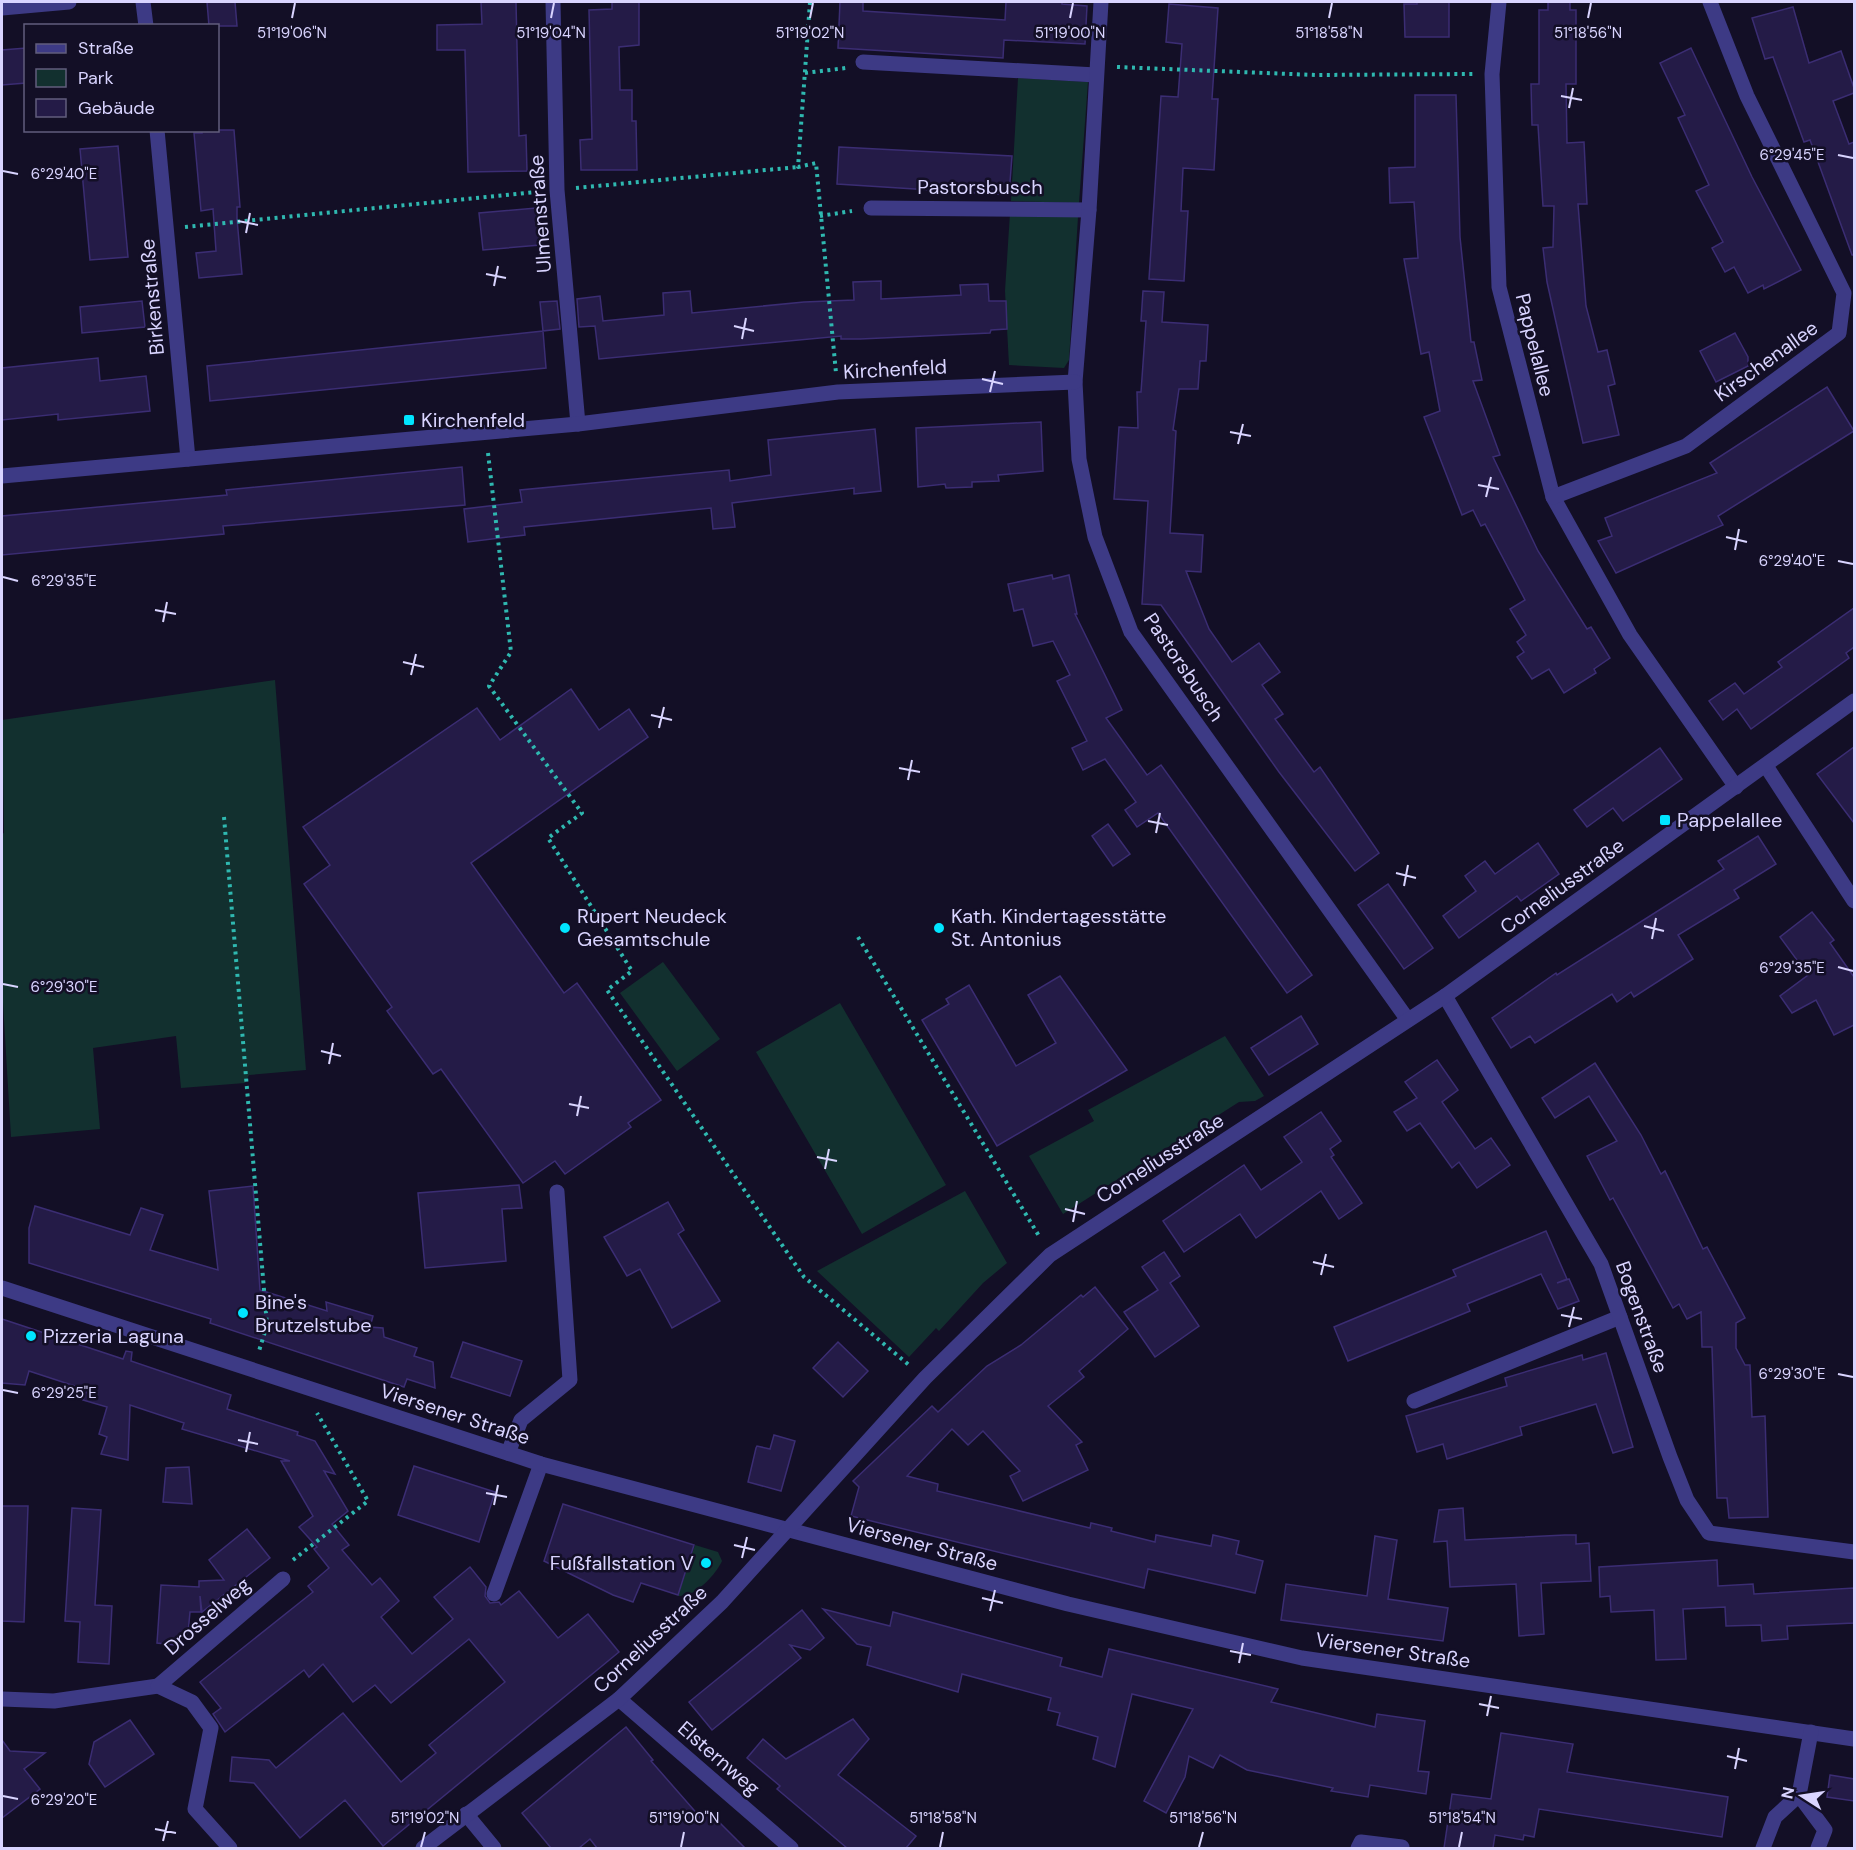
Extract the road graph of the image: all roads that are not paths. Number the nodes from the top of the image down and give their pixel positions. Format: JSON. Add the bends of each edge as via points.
{"nodes":[{"id":1,"x":69,"y":2,"type":"edge"},
{"id":2,"x":143,"y":2,"type":"edge"},
{"id":3,"x":553,"y":2,"type":"edge"},
{"id":4,"x":1101,"y":2,"type":"edge"},
{"id":5,"x":1499,"y":2,"type":"edge"},
{"id":6,"x":1710,"y":2,"type":"edge"},
{"id":7,"x":2,"y":8,"type":"edge"},
{"id":8,"x":146,"y":24,"type":"edge"},
{"id":9,"x":863,"y":62,"type":"road end"},
{"id":10,"x":1096,"y":75,"type":"junction"},
{"id":11,"x":157,"y":132,"type":"edge"},
{"id":12,"x":871,"y":208,"type":"road end"},
{"id":13,"x":1089,"y":210,"type":"junction"},
{"id":14,"x":1075,"y":382,"type":"junction"},
{"id":15,"x":578,"y":424,"type":"junction"},
{"id":16,"x":188,"y":459,"type":"junction"},
{"id":17,"x":2,"y":476,"type":"edge"},
{"id":18,"x":1553,"y":497,"type":"junction"},
{"id":19,"x":1854,"y":701,"type":"edge"},
{"id":20,"x":1766,"y":766,"type":"junction"},
{"id":21,"x":1736,"y":787,"type":"junction"},
{"id":22,"x":1854,"y":902,"type":"edge"},
{"id":23,"x":1445,"y":996,"type":"junction"},
{"id":24,"x":1408,"y":1020,"type":"junction"},
{"id":25,"x":557,"y":1192,"type":"dead end"},
{"id":26,"x":2,"y":1288,"type":"edge"},
{"id":27,"x":1620,"y":1317,"type":"junction"},
{"id":28,"x":1414,"y":1401,"type":"dead end"},
{"id":29,"x":508,"y":1453,"type":"junction"},
{"id":30,"x":541,"y":1464,"type":"junction"},
{"id":31,"x":788,"y":1529,"type":"junction"},
{"id":32,"x":1854,"y":1552,"type":"edge"},
{"id":33,"x":284,"y":1579,"type":"road end"},
{"id":34,"x":494,"y":1594,"type":"dead end"},
{"id":35,"x":158,"y":1686,"type":"junction"},
{"id":36,"x":2,"y":1699,"type":"edge"},
{"id":37,"x":619,"y":1699,"type":"junction"},
{"id":38,"x":1810,"y":1732,"type":"junction"},
{"id":39,"x":1854,"y":1739,"type":"edge"},
{"id":40,"x":1799,"y":1795,"type":"junction"},
{"id":41,"x":466,"y":1814,"type":"junction"},
{"id":42,"x":1402,"y":1847,"type":"edge"},
{"id":43,"x":231,"y":1848,"type":"edge"},
{"id":44,"x":423,"y":1848,"type":"edge"},
{"id":45,"x":494,"y":1848,"type":"edge"},
{"id":46,"x":791,"y":1848,"type":"edge"},
{"id":47,"x":1358,"y":1848,"type":"edge"},
{"id":48,"x":1763,"y":1848,"type":"edge"},
{"id":49,"x":1818,"y":1848,"type":"edge"}],
"edges":[{"from":1,"to":7,"type":"street"},
{"from":2,"to":8,"type":"street"},
{"from":3,"to":15,"type":"street","name":"Ulmenstraße","via":[[557,190]]},
{"from":4,"to":10,"type":"street","name":"Pastorsbusch"},
{"from":5,"to":18,"type":"street","name":"Pappelallee","via":[[1492,74],[1499,287]]},
{"from":6,"to":18,"type":"street","name":"Kirschenallee","via":[[1747,96],[1844,293],[1839,333],[1686,446]]},
{"from":9,"to":10,"type":"street"},
{"from":10,"to":13,"type":"street","name":"Pastorsbusch"},
{"from":11,"to":16,"type":"street","name":"Birkenstraße"},
{"from":12,"to":13,"type":"street","name":"Pastorsbusch"},
{"from":13,"to":14,"type":"street","name":"Pastorsbusch"},
{"from":14,"to":15,"type":"street","name":"Kirchenfeld","via":[[838,392]]},
{"from":14,"to":24,"type":"street","name":"Pastorsbusch","via":[[1079,459],[1095,537],[1131,632]]},
{"from":15,"to":16,"type":"street","name":"Kirchenfeld"},
{"from":16,"to":17,"type":"street","name":"Kirchenfeld"},
{"from":18,"to":21,"type":"street","name":"Pappelallee","via":[[1630,635]]},
{"from":19,"to":20,"type":"street","name":"Corneliusstraße"},
{"from":20,"to":21,"type":"street","name":"Corneliusstraße"},
{"from":20,"to":22,"type":"street"},
{"from":21,"to":23,"type":"street","name":"Corneliusstraße"},
{"from":23,"to":24,"type":"street","name":"Corneliusstraße"},
{"from":23,"to":27,"type":"street","name":"Bogenstraße","via":[[1601,1264]]},
{"from":24,"to":31,"type":"street","name":"Corneliusstraße","via":[[1050,1255],[925,1378]]},
{"from":25,"to":29,"type":"street","via":[[570,1380],[521,1420]]},
{"from":26,"to":29,"type":"street","name":"Viersener Straße"},
{"from":27,"to":28,"type":"street"},
{"from":27,"to":32,"type":"street","name":"Bogenstraße","via":[[1687,1500],[1709,1533]]},
{"from":29,"to":30,"type":"street","name":"Viersener Straße"},
{"from":30,"to":31,"type":"street","name":"Viersener Straße"},
{"from":30,"to":34,"type":"street"},
{"from":31,"to":37,"type":"street","name":"Corneliusstraße","via":[[722,1602]]},
{"from":31,"to":38,"type":"street","name":"Viersener Straße","via":[[1068,1604],[1302,1658]]},
{"from":33,"to":35,"type":"street","name":"Drosselweg"},
{"from":35,"to":36,"type":"street","via":[[54,1701]]},
{"from":35,"to":43,"type":"street","via":[[192,1702],[211,1728],[195,1809]]},
{"from":37,"to":41,"type":"street","name":"Corneliusstraße"},
{"from":37,"to":46,"type":"street","name":"Elsternweg"},
{"from":38,"to":39,"type":"street","name":"Viersener Straße"},
{"from":38,"to":40,"type":"street"},
{"from":40,"to":48,"type":"street","via":[[1775,1818]]},
{"from":40,"to":49,"type":"street","via":[[1825,1830]]},
{"from":41,"to":44,"type":"street","name":"Corneliusstraße"},
{"from":41,"to":45,"type":"street"},
{"from":42,"to":47,"type":"street","via":[[1361,1842]]}]}
